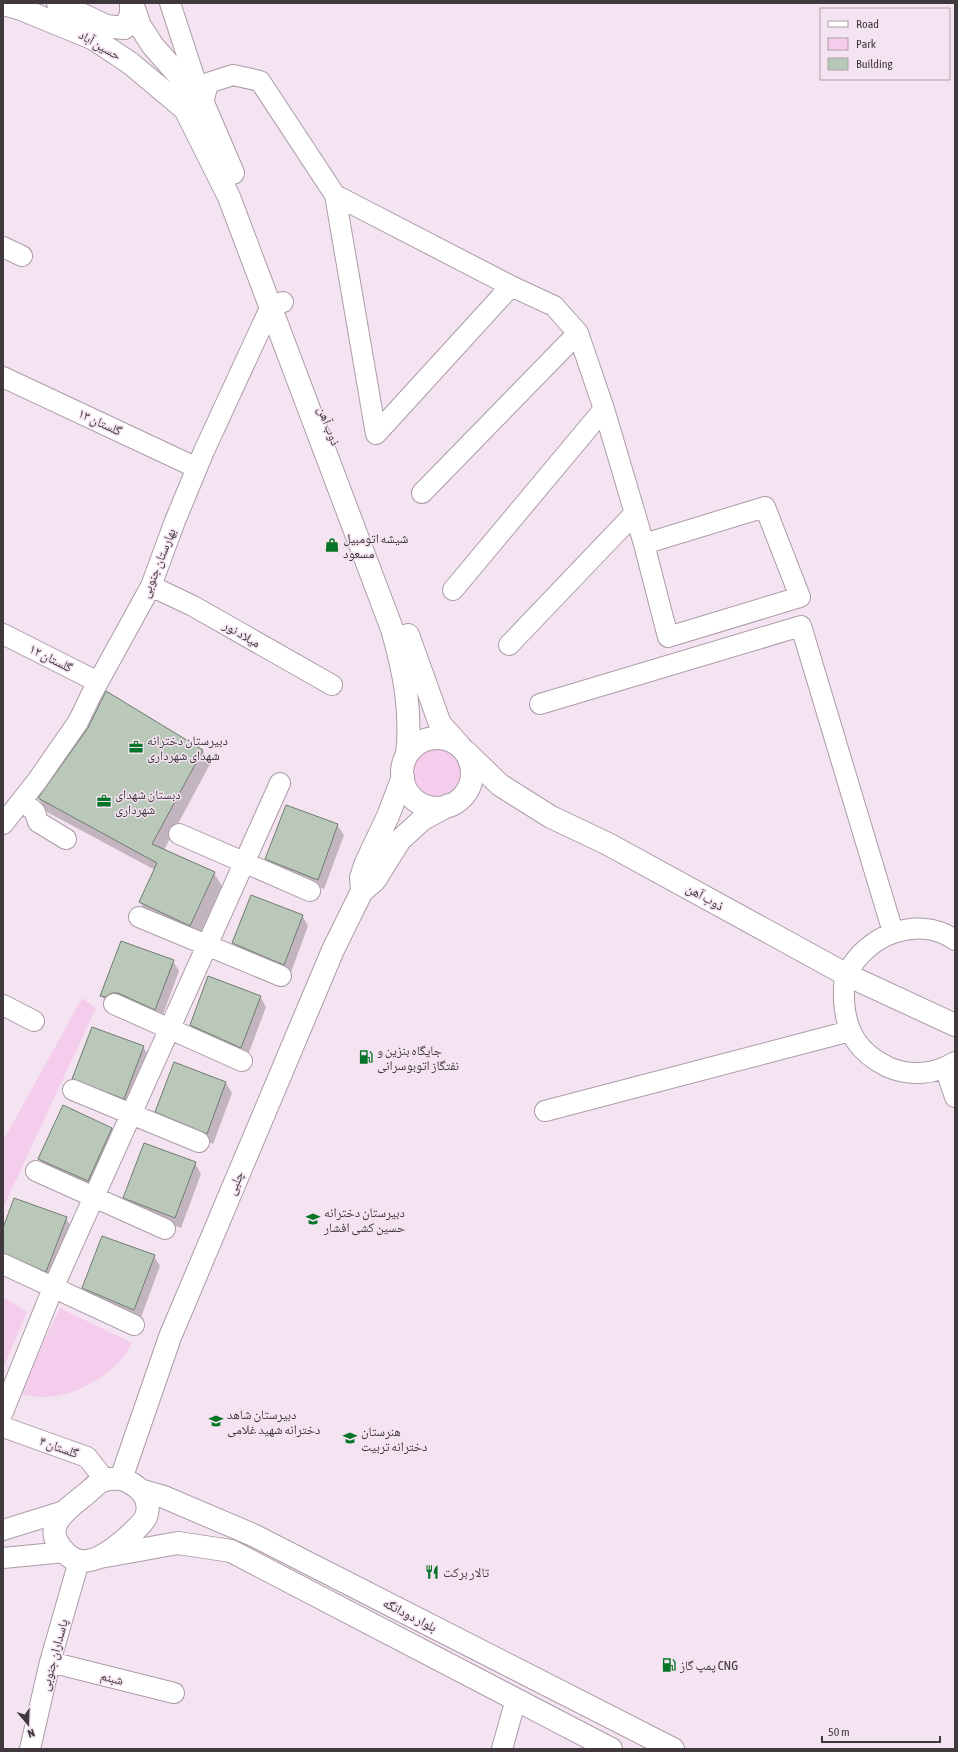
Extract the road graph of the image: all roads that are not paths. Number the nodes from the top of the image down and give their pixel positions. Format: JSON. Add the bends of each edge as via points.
{"nodes":[{"id":1,"x":58,"y":3,"type":"edge"},
{"id":2,"x":132,"y":3,"type":"edge"},
{"id":3,"x":170,"y":3,"type":"edge"},
{"id":4,"x":3,"y":4,"type":"edge"},
{"id":5,"x":194,"y":106,"type":"junction"},
{"id":6,"x":335,"y":195,"type":"junction"},
{"id":7,"x":3,"y":247,"type":"edge"},
{"id":8,"x":22,"y":256,"type":"dead end"},
{"id":9,"x":510,"y":286,"type":"junction"},
{"id":10,"x":277,"y":304,"type":"junction"},
{"id":11,"x":578,"y":333,"type":"junction"},
{"id":12,"x":3,"y":376,"type":"edge"},
{"id":13,"x":604,"y":409,"type":"junction"},
{"id":14,"x":197,"y":468,"type":"junction"},
{"id":15,"x":422,"y":494,"type":"dead end"},
{"id":16,"x":635,"y":513,"type":"junction"},
{"id":17,"x":644,"y":544,"type":"junction"},
{"id":18,"x":151,"y":586,"type":"junction"},
{"id":19,"x":453,"y":590,"type":"dead end"},
{"id":20,"x":3,"y":634,"type":"edge"},
{"id":21,"x":509,"y":645,"type":"dead end"},
{"id":22,"x":98,"y":682,"type":"junction"},
{"id":23,"x":332,"y":685,"type":"dead end"},
{"id":24,"x":540,"y":704,"type":"dead end"},
{"id":25,"x":462,"y":749,"type":"junction"},
{"id":26,"x":407,"y":755,"type":"junction"},
{"id":27,"x":403,"y":777,"type":"junction"},
{"id":28,"x":280,"y":783,"type":"dead end"},
{"id":29,"x":14,"y":801,"type":"edge"},
{"id":30,"x":449,"y":805,"type":"junction"},
{"id":31,"x":3,"y":824,"type":"edge"},
{"id":32,"x":178,"y":834,"type":"dead end"},
{"id":33,"x":66,"y":839,"type":"dead end"},
{"id":34,"x":244,"y":862,"type":"junction"},
{"id":35,"x":310,"y":891,"type":"dead end"},
{"id":36,"x":362,"y":891,"type":"junction"},
{"id":37,"x":138,"y":917,"type":"dead end"},
{"id":38,"x":893,"y":932,"type":"junction"},
{"id":39,"x":955,"y":940,"type":"edge"},
{"id":40,"x":206,"y":946,"type":"junction"},
{"id":41,"x":847,"y":975,"type":"junction"},
{"id":42,"x":281,"y":976,"type":"dead end"},
{"id":43,"x":114,"y":1004,"type":"dead end"},
{"id":44,"x":3,"y":1005,"type":"edge"},
{"id":45,"x":34,"y":1021,"type":"dead end"},
{"id":46,"x":955,"y":1025,"type":"edge"},
{"id":47,"x":169,"y":1030,"type":"junction"},
{"id":48,"x":850,"y":1031,"type":"junction"},
{"id":49,"x":242,"y":1061,"type":"dead end"},
{"id":50,"x":950,"y":1065,"type":"edge"},
{"id":51,"x":73,"y":1090,"type":"dead end"},
{"id":52,"x":955,"y":1097,"type":"edge"},
{"id":53,"x":545,"y":1110,"type":"dead end"},
{"id":54,"x":132,"y":1113,"type":"junction"},
{"id":55,"x":199,"y":1142,"type":"dead end"},
{"id":56,"x":36,"y":1171,"type":"dead end"},
{"id":57,"x":94,"y":1197,"type":"junction"},
{"id":58,"x":165,"y":1229,"type":"dead end"},
{"id":59,"x":3,"y":1264,"type":"edge"},
{"id":60,"x":53,"y":1288,"type":"junction"},
{"id":61,"x":134,"y":1325,"type":"dead end"},
{"id":62,"x":3,"y":1412,"type":"edge"},
{"id":63,"x":3,"y":1427,"type":"edge"},
{"id":64,"x":112,"y":1479,"type":"junction"},
{"id":65,"x":142,"y":1491,"type":"junction"},
{"id":66,"x":64,"y":1511,"type":"junction"},
{"id":67,"x":3,"y":1530,"type":"edge"},
{"id":68,"x":81,"y":1557,"type":"junction"},
{"id":69,"x":3,"y":1558,"type":"edge"},
{"id":70,"x":50,"y":1662,"type":"junction"},
{"id":71,"x":524,"y":1673,"type":"junction"},
{"id":72,"x":174,"y":1693,"type":"dead end"},
{"id":73,"x":516,"y":1699,"type":"junction"},
{"id":74,"x":30,"y":1749,"type":"edge"},
{"id":75,"x":502,"y":1749,"type":"edge"},
{"id":76,"x":611,"y":1749,"type":"edge"},
{"id":77,"x":673,"y":1749,"type":"edge"}],
"edges":[{"from":1,"to":2,"type":"main road","name":"حسین آباد","via":[[106,26],[124,28],[131,15]]},
{"from":2,"to":5,"type":"main road","name":"حسین آباد","via":[[140,26]]},
{"from":3,"to":5,"type":"street"},
{"from":4,"to":5,"type":"main road","name":"حسین آباد","via":[[94,39]]},
{"from":5,"to":6,"type":"street","via":[[208,83],[232,75],[260,81]]},
{"from":5,"to":10,"type":"main road","name":"ذوب آهن","via":[[242,192]]},
{"from":6,"to":9,"type":"street"},
{"from":6,"to":9,"type":"street","via":[[376,434]]},
{"from":7,"to":8,"type":"street"},
{"from":9,"to":11,"type":"street","via":[[554,306]]},
{"from":10,"to":14,"type":"street","name":"بهارستان جنوبی"},
{"from":10,"to":25,"type":"main road","name":"ذوب آهن","via":[[403,623],[440,724]]},
{"from":10,"to":26,"type":"main road","name":"ذوب آهن","via":[[392,629],[406,692],[409,733]]},
{"from":11,"to":13,"type":"street"},
{"from":11,"to":15,"type":"street"},
{"from":12,"to":14,"type":"street","name":"گلستان ۱۳"},
{"from":13,"to":16,"type":"street"},
{"from":13,"to":19,"type":"street"},
{"from":14,"to":18,"type":"street","name":"بهارستان جنوبی"},
{"from":16,"to":17,"type":"street"},
{"from":16,"to":21,"type":"street"},
{"from":17,"to":17,"type":"street","via":[[765,507],[800,597],[668,637]]},
{"from":18,"to":22,"type":"street","name":"بهارستان جنوبی"},
{"from":18,"to":23,"type":"street","name":"میلاد نور","via":[[193,606]]},
{"from":20,"to":22,"type":"street","name":"گلستان ۱۲"},
{"from":22,"to":29,"type":"street","name":"بهارستان جنوبی","via":[[78,722]]},
{"from":24,"to":38,"type":"street","via":[[801,626]]},
{"from":25,"to":26,"type":"main road","via":[[450,740],[430,739],[421,742]]},
{"from":25,"to":30,"type":"main road","via":[[471,762],[470,784],[457,802]]},
{"from":25,"to":41,"type":"main road","name":"ذوب آهن","via":[[500,785],[551,817],[608,844]]},
{"from":26,"to":27,"type":"main road"},
{"from":27,"to":30,"type":"main road","via":[[406,787],[419,802],[429,806]]},
{"from":27,"to":36,"type":"main road","via":[[365,865],[361,878]]},
{"from":28,"to":34,"type":"street"},
{"from":29,"to":31,"type":"street","name":"بهارستان جنوبی"},
{"from":29,"to":33,"type":"street","via":[[35,812],[38,822]]},
{"from":30,"to":36,"type":"main road","via":[[423,819],[400,840],[375,880]]},
{"from":32,"to":34,"type":"street"},
{"from":34,"to":35,"type":"street"},
{"from":34,"to":40,"type":"street"},
{"from":36,"to":64,"type":"main road","name":"چلبی","via":[[333,950]]},
{"from":37,"to":40,"type":"street"},
{"from":38,"to":39,"type":"street","via":[[926,929],[948,935]]},
{"from":38,"to":41,"type":"street","via":[[862,953]]},
{"from":40,"to":42,"type":"street"},
{"from":40,"to":47,"type":"street"},
{"from":41,"to":46,"type":"main road","name":"ذوب آهن"},
{"from":41,"to":48,"type":"street","via":[[844,984],[844,1003]]},
{"from":43,"to":47,"type":"street"},
{"from":44,"to":45,"type":"street"},
{"from":47,"to":49,"type":"street"},
{"from":47,"to":54,"type":"street"},
{"from":48,"to":50,"type":"street","via":[[857,1043],[875,1060],[897,1071],[921,1074]]},
{"from":48,"to":53,"type":"street"},
{"from":50,"to":52,"type":"street"},
{"from":51,"to":54,"type":"street"},
{"from":54,"to":55,"type":"street"},
{"from":54,"to":57,"type":"street"},
{"from":56,"to":57,"type":"street"},
{"from":57,"to":58,"type":"street"},
{"from":57,"to":60,"type":"street"},
{"from":59,"to":60,"type":"street"},
{"from":60,"to":61,"type":"street"},
{"from":60,"to":62,"type":"street"},
{"from":63,"to":64,"type":"street","name":"گلستان ۴","via":[[87,1457]]},
{"from":64,"to":65,"type":"main road","via":[[134,1484]]},
{"from":64,"to":66,"type":"main road"},
{"from":65,"to":68,"type":"main road","via":[[147,1503],[146,1516],[140,1526],[128,1537]]},
{"from":65,"to":71,"type":"main road","name":"بلوار دودانگه","via":[[164,1497],[253,1535]]},
{"from":66,"to":67,"type":"street"},
{"from":66,"to":68,"type":"main road","via":[[56,1524],[54,1534],[58,1544]]},
{"from":68,"to":69,"type":"street"},
{"from":68,"to":70,"type":"street","name":"پاسداران جنوبی"},
{"from":68,"to":73,"type":"main road","name":"بلوار دودانگه","via":[[178,1543],[231,1551]]},
{"from":70,"to":72,"type":"street","name":"شبنم"},
{"from":70,"to":74,"type":"street","name":"پاسداران جنوبی"},
{"from":71,"to":73,"type":"main road"},
{"from":71,"to":77,"type":"main road","name":"بلوار دودانگه"},
{"from":73,"to":75,"type":"street"},
{"from":73,"to":76,"type":"main road","name":"بلوار دودانگه"}]}
